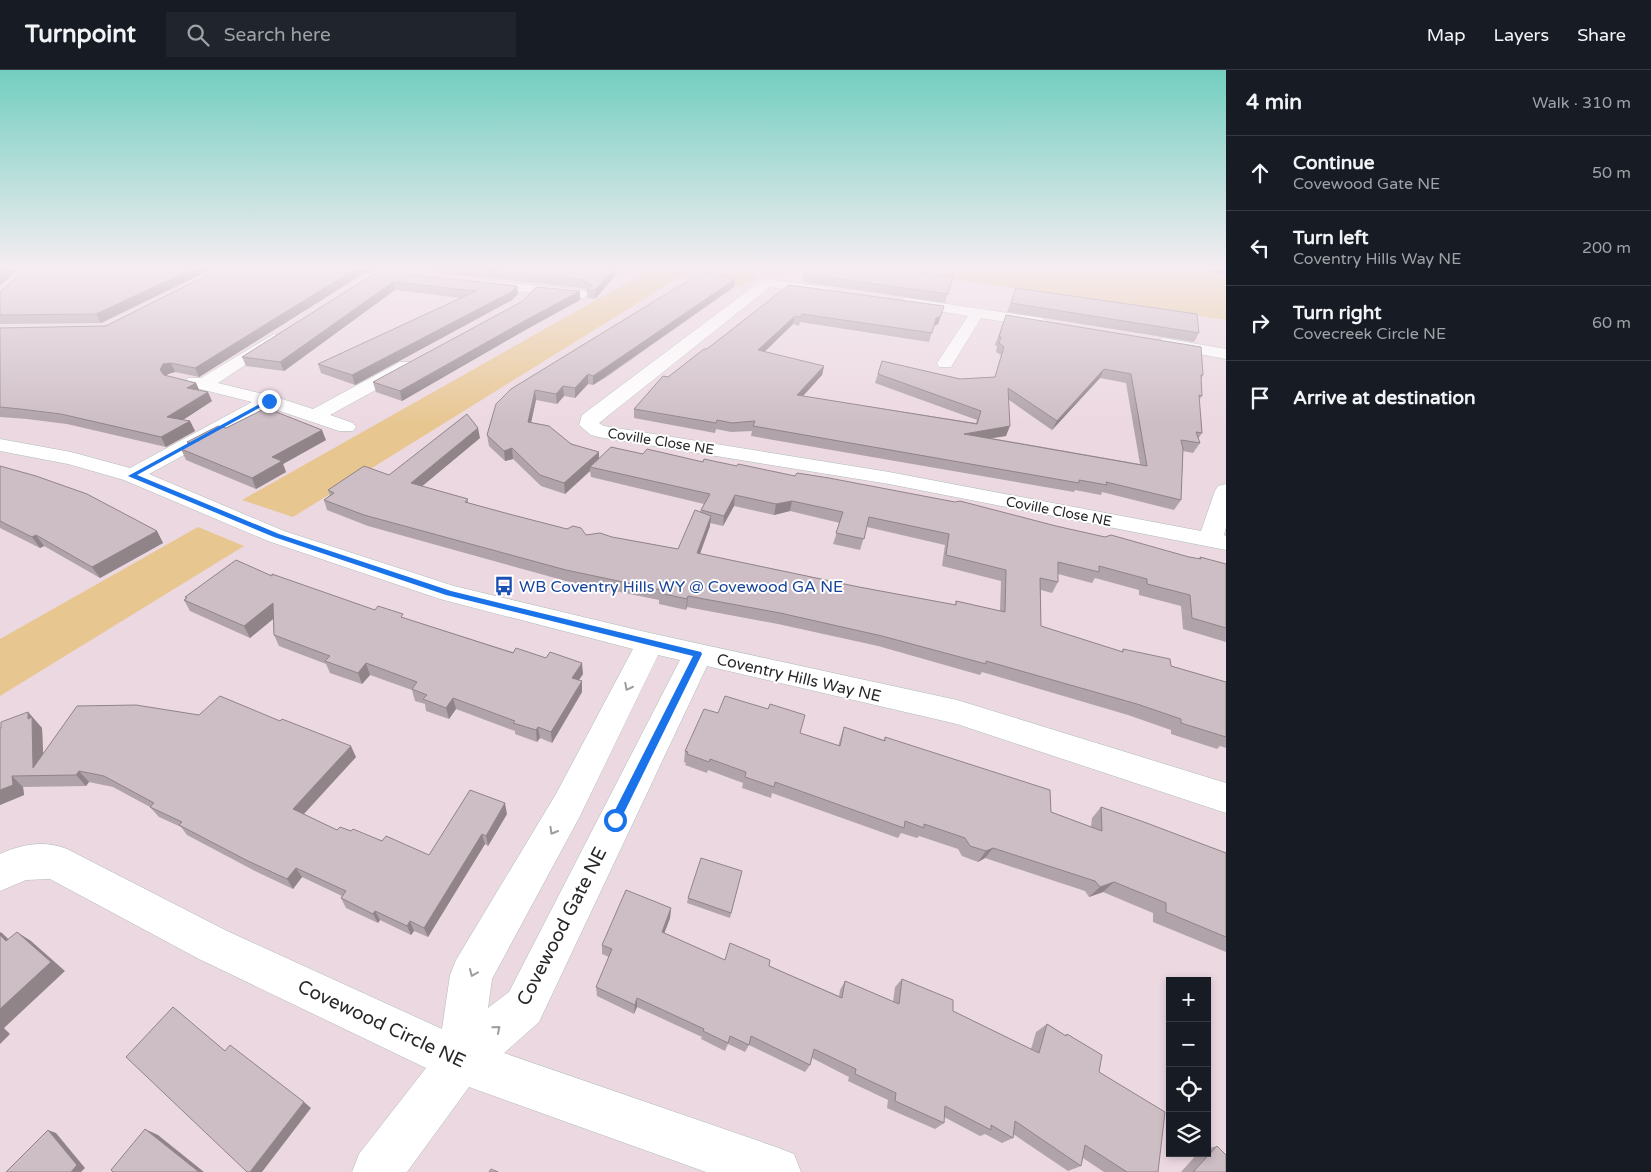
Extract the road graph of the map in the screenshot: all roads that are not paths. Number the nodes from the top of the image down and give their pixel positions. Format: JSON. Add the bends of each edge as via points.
{"nodes":[{"id":1,"x":718,"y":320,"type":"edge"},
{"id":2,"x":972,"y":320,"type":"edge"},
{"id":3,"x":1025,"y":320,"type":"edge"},
{"id":4,"x":1061,"y":326,"type":"edge"},
{"id":5,"x":286,"y":332,"type":"edge"},
{"id":6,"x":1148,"y":340,"type":"edge"},
{"id":7,"x":1226,"y":354,"type":"edge"},
{"id":8,"x":423,"y":357,"type":"edge"},
{"id":9,"x":945,"y":363,"type":"dead end"},
{"id":10,"x":175,"y":379,"type":"edge"},
{"id":11,"x":204,"y":384,"type":"junction"},
{"id":12,"x":262,"y":400,"type":"junction"},
{"id":13,"x":315,"y":416,"type":"junction"},
{"id":14,"x":346,"y":427,"type":"dead end"},
{"id":15,"x":0,"y":445,"type":"edge"},
{"id":16,"x":125,"y":473,"type":"junction"},
{"id":17,"x":1226,"y":490,"type":"edge"},
{"id":18,"x":1221,"y":535,"type":"edge"},
{"id":19,"x":650,"y":644,"type":"junction"},
{"id":20,"x":698,"y":654,"type":"junction"},
{"id":21,"x":1226,"y":798,"type":"edge"},
{"id":22,"x":0,"y":873,"type":"edge"},
{"id":23,"x":460,"y":1061,"type":"junction"},
{"id":24,"x":377,"y":1172,"type":"edge"},
{"id":25,"x":776,"y":1172,"type":"edge"}],
"edges":[{"from":1,"to":18,"type":"street","name":"Coville Close NE","via":[[590,419],[589,425],[598,431]]},
{"from":2,"to":9,"type":"street"},
{"from":3,"to":4,"type":"street"},
{"from":5,"to":11,"type":"street"},
{"from":6,"to":7,"type":"street"},
{"from":8,"to":13,"type":"street"},
{"from":10,"to":11,"type":"street"},
{"from":11,"to":12,"type":"street"},
{"from":12,"to":13,"type":"street"},
{"from":12,"to":16,"type":"street"},
{"from":13,"to":14,"type":"street"},
{"from":15,"to":16,"type":"street","name":"Coventry Hills Way NE","via":[[71,458]]},
{"from":16,"to":19,"type":"street","name":"Coventry Hills Way NE","via":[[276,536],[449,593]]},
{"from":17,"to":18,"type":"street","name":"Coville Close NE"},
{"from":19,"to":20,"type":"street","name":"Coventry Hills Way NE"},
{"from":19,"to":23,"type":"street","one_way":true,"via":[[568,805],[471,975]]},
{"from":20,"to":21,"type":"street","name":"Coventry Hills Way NE","via":[[957,712]]},
{"from":23,"to":20,"type":"street","name":"Covewood Gate NE","one_way":true,"via":[[524,1007]]},
{"from":22,"to":23,"type":"street","name":"Covewood Circle NE","via":[[23,862],[54,861],[213,945]]},
{"from":23,"to":24,"type":"street","name":"Covewood Gate NE"},
{"from":23,"to":25,"type":"street","name":"Covewood Circle NE"}]}
